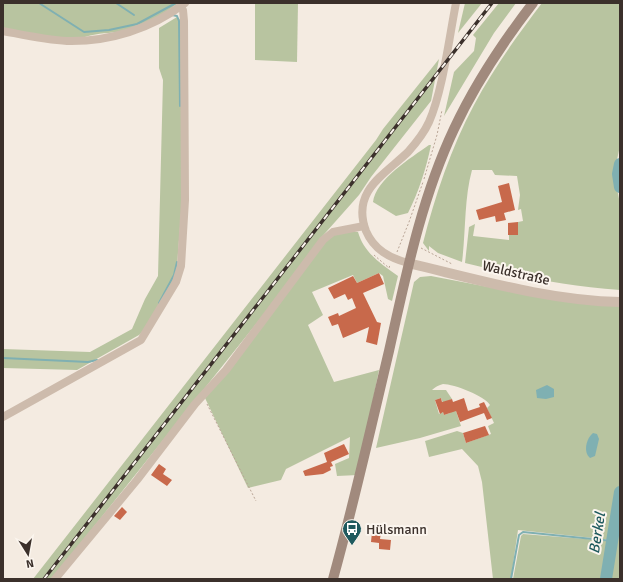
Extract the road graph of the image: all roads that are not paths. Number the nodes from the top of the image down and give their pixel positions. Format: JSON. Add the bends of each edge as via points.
{"nodes":[{"id":1,"x":456,"y":3,"type":"edge"},
{"id":2,"x":533,"y":3,"type":"edge"},
{"id":3,"x":183,"y":5,"type":"edge"},
{"id":4,"x":3,"y":31,"type":"edge"},
{"id":5,"x":364,"y":226,"type":"junction"},
{"id":6,"x":408,"y":263,"type":"junction"},
{"id":7,"x":620,"y":302,"type":"edge"},
{"id":8,"x":3,"y":418,"type":"edge"},
{"id":9,"x":55,"y":579,"type":"edge"},
{"id":10,"x":333,"y":579,"type":"edge"}],
"edges":[{"from":1,"to":5,"type":"street","via":[[440,85],[430,120],[411,149],[371,185],[363,207]]},
{"from":2,"to":6,"type":"main road","via":[[491,61],[454,129],[429,192]]},
{"from":3,"to":4,"type":"street","via":[[139,29],[95,39],[55,40]]},
{"from":3,"to":8,"type":"street","via":[[185,200],[181,266],[176,282],[141,340]]},
{"from":5,"to":6,"type":"street","via":[[379,250],[393,259]]},
{"from":5,"to":9,"type":"street","via":[[333,232],[323,240],[226,370]]},
{"from":6,"to":7,"type":"street","name":"Waldstraße","via":[[554,296]]},
{"from":6,"to":10,"type":"main road","via":[[357,492]]}]}
